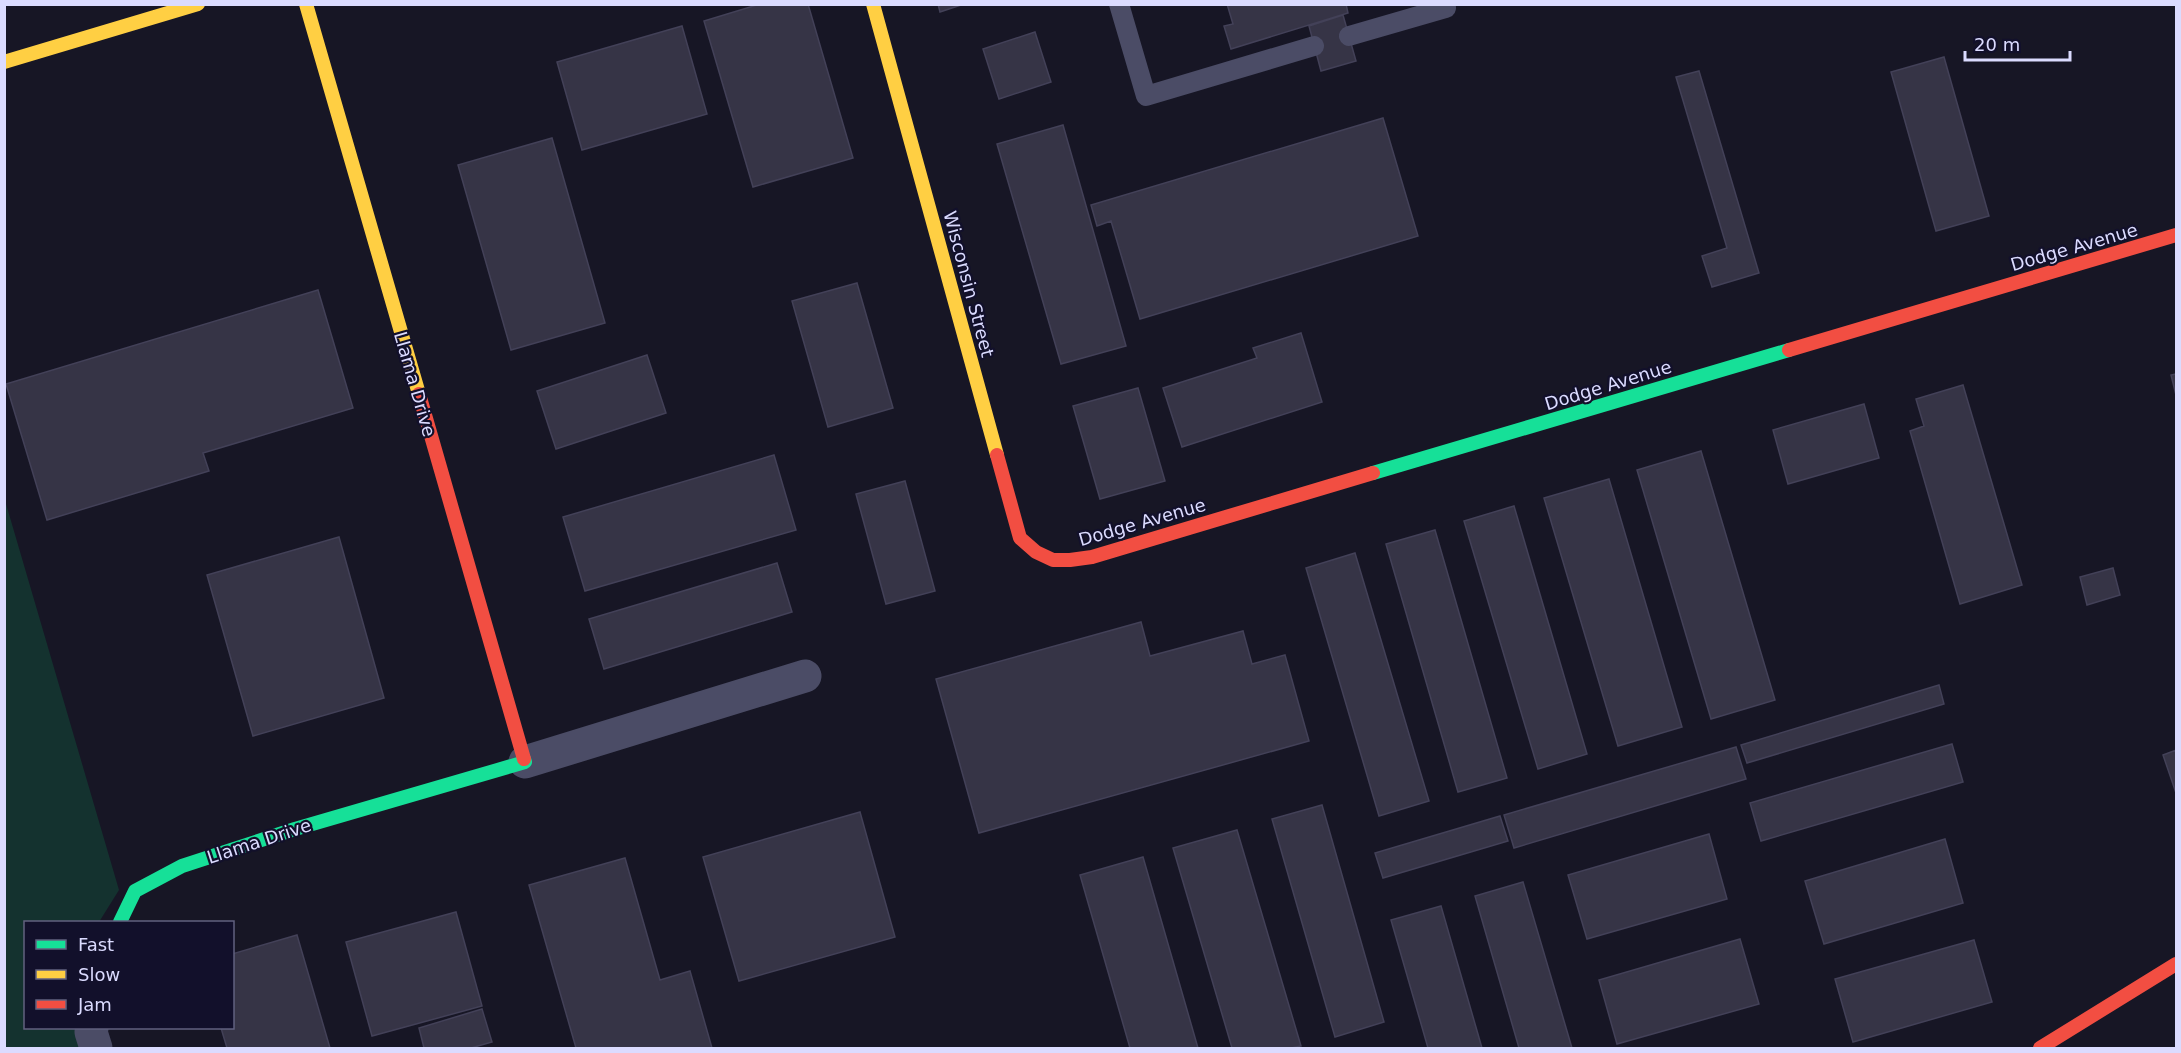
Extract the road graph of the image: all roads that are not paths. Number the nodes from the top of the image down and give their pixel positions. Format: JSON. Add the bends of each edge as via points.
{"nodes":[{"id":1,"x":198,"y":4,"type":"edge"},
{"id":2,"x":306,"y":4,"type":"edge"},
{"id":3,"x":873,"y":4,"type":"edge"},
{"id":4,"x":1119,"y":4,"type":"edge"},
{"id":5,"x":1445,"y":6,"type":"edge"},
{"id":6,"x":1349,"y":36,"type":"dead end"},
{"id":7,"x":1314,"y":46,"type":"dead end"},
{"id":8,"x":4,"y":62,"type":"edge"},
{"id":9,"x":2176,"y":235,"type":"edge"},
{"id":10,"x":1048,"y":560,"type":"joint"},
{"id":11,"x":805,"y":676,"type":"dead end"},
{"id":12,"x":525,"y":762,"type":"junction"},
{"id":13,"x":120,"y":921,"type":"edge"},
{"id":14,"x":2176,"y":964,"type":"edge"},
{"id":15,"x":92,"y":1029,"type":"edge"},
{"id":16,"x":96,"y":1048,"type":"edge"},
{"id":17,"x":2040,"y":1048,"type":"edge"}],
"edges":[{"from":1,"to":8,"type":"street"},
{"from":2,"to":12,"type":"street","name":"Llama Drive"},
{"from":3,"to":10,"type":"street","name":"Wisconsin Street","via":[[1020,538],[1031,551]]},
{"from":4,"to":7,"type":"lane","via":[[1146,96]]},
{"from":5,"to":6,"type":"lane"},
{"from":9,"to":10,"type":"street","name":"Dodge Avenue","via":[[1092,557],[1069,562]]},
{"from":11,"to":12,"type":"street","name":"Llama Drive"},
{"from":12,"to":13,"type":"street","name":"Llama Drive","via":[[182,866],[135,891]]},
{"from":14,"to":17,"type":"street"},
{"from":15,"to":16,"type":"street"}]}
